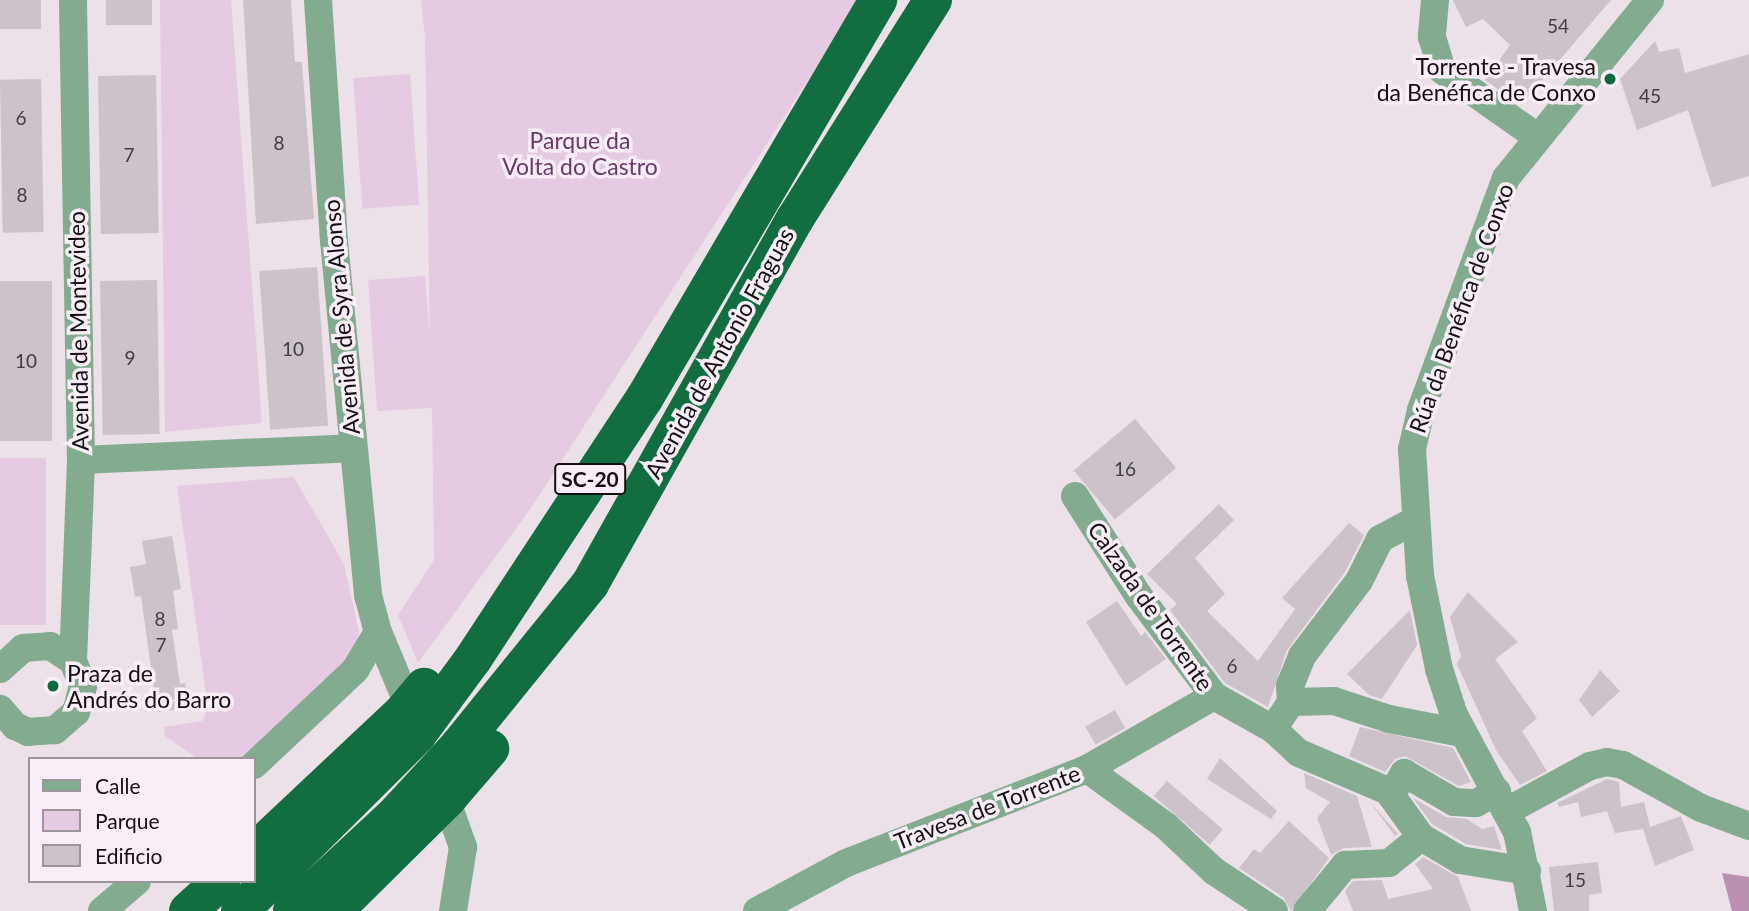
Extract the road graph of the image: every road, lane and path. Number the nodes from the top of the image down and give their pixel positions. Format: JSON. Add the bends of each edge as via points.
{"nodes":[{"id":1,"x":73,"y":0,"type":"edge"},
{"id":2,"x":317,"y":0,"type":"edge"},
{"id":3,"x":878,"y":0,"type":"edge"},
{"id":4,"x":933,"y":0,"type":"edge"},
{"id":5,"x":1435,"y":0,"type":"edge"},
{"id":6,"x":1637,"y":5,"type":"edge"},
{"id":7,"x":1536,"y":136,"type":"junction"},
{"id":8,"x":352,"y":448,"type":"junction"},
{"id":9,"x":81,"y":460,"type":"junction"},
{"id":10,"x":1075,"y":496,"type":"dead end"},
{"id":11,"x":1414,"y":521,"type":"junction"},
{"id":12,"x":562,"y":522,"type":"junction"},
{"id":13,"x":590,"y":584,"type":"junction"},
{"id":14,"x":378,"y":632,"type":"junction"},
{"id":15,"x":73,"y":661,"type":"junction"},
{"id":16,"x":0,"y":669,"type":"edge"},
{"id":17,"x":1214,"y":696,"type":"junction"},
{"id":18,"x":1291,"y":702,"type":"junction"},
{"id":19,"x":0,"y":709,"type":"edge"},
{"id":20,"x":1273,"y":729,"type":"junction"},
{"id":21,"x":1462,"y":733,"type":"junction"},
{"id":22,"x":256,"y":763,"type":"edge"},
{"id":23,"x":1087,"y":769,"type":"junction"},
{"id":24,"x":1391,"y":795,"type":"junction"},
{"id":25,"x":1502,"y":801,"type":"junction"},
{"id":26,"x":1743,"y":824,"type":"edge"},
{"id":27,"x":1421,"y":836,"type":"junction"},
{"id":28,"x":256,"y":850,"type":"edge"},
{"id":29,"x":1527,"y":871,"type":"junction"},
{"id":30,"x":135,"y":883,"type":"edge"},
{"id":31,"x":219,"y":883,"type":"edge"},
{"id":32,"x":102,"y":911,"type":"edge"},
{"id":33,"x":188,"y":911,"type":"edge"},
{"id":34,"x":240,"y":911,"type":"edge"},
{"id":35,"x":292,"y":911,"type":"edge"},
{"id":36,"x":334,"y":911,"type":"edge"},
{"id":37,"x":453,"y":911,"type":"edge"},
{"id":38,"x":757,"y":911,"type":"edge"},
{"id":39,"x":1274,"y":911,"type":"edge"},
{"id":40,"x":1307,"y":911,"type":"edge"},
{"id":41,"x":1533,"y":911,"type":"edge"}],
"edges":[{"from":1,"to":9,"type":"street","name":"Avenida de Montevideo"},
{"from":2,"to":8,"type":"street","name":"Avenida de Syra Alonso"},
{"from":3,"to":12,"type":"highway","name":"Avenida de Antonio Fraguas","number":"SC-20","via":[[643,399]]},
{"from":4,"to":13,"type":"highway","name":"Avenida de Antonio Fraguas","number":"SC-20","via":[[795,219]]},
{"from":5,"to":7,"type":"street","via":[[1432,37],[1442,70]]},
{"from":6,"to":7,"type":"street","name":"Rúa da Benéfica de Conxo"},
{"from":7,"to":11,"type":"street","name":"Rúa da Benéfica de Conxo","via":[[1499,192],[1421,410],[1412,449]]},
{"from":8,"to":9,"type":"street"},
{"from":8,"to":14,"type":"street","name":"Avenida de Syra Alonso","via":[[368,595]]},
{"from":9,"to":15,"type":"street","name":"Avenida de Montevideo"},
{"from":10,"to":17,"type":"street","name":"Calzada de Torrente","via":[[1138,595]]},
{"from":11,"to":18,"type":"street","via":[[1380,539],[1359,581],[1302,656],[1290,686]]},
{"from":11,"to":21,"type":"street","name":"Rúa da Benéfica de Conxo","via":[[1432,643]]},
{"from":12,"to":28,"type":"highway","via":[[403,712]]},
{"from":12,"to":34,"type":"highway","name":"Avenida de Antonio Fraguas","number":"SC-20","via":[[473,659],[417,735]]},
{"from":13,"to":35,"type":"highway","name":"Avenida de Antonio Fraguas","number":"SC-20","via":[[458,747],[397,813]]},
{"from":13,"to":36,"type":"highway","via":[[572,632],[492,747],[448,798]]},
{"from":14,"to":22,"type":"street","via":[[355,670]]},
{"from":14,"to":37,"type":"street","name":"Avenida de Syra Alonso","via":[[458,826],[463,862]]},
{"from":15,"to":16,"type":"street","via":[[50,646],[36,645],[11,655]]},
{"from":15,"to":19,"type":"street","via":[[83,686],[81,700],[67,723],[41,733],[28,732],[15,726]]},
{"from":17,"to":20,"type":"street","name":"Calzada de Torrente"},
{"from":17,"to":23,"type":"street","name":"Travesa de Torrente"},
{"from":18,"to":20,"type":"street"},
{"from":18,"to":21,"type":"street","via":[[1334,701],[1389,719]]},
{"from":20,"to":24,"type":"street","name":"Calzada de Torrente","via":[[1300,753]]},
{"from":21,"to":25,"type":"street","name":"Rúa da Benéfica de Conxo"},
{"from":23,"to":38,"type":"street","name":"Travesa de Torrente","via":[[846,863]]},
{"from":23,"to":39,"type":"street","via":[[1166,826],[1214,871]]},
{"from":24,"to":25,"type":"street","via":[[1404,773],[1454,802]]},
{"from":24,"to":27,"type":"street"},
{"from":25,"to":26,"type":"street","via":[[1607,762],[1623,765],[1686,801]]},
{"from":25,"to":29,"type":"street","name":"Rúa da Benéfica de Conxo"},
{"from":27,"to":29,"type":"street","via":[[1460,860]]},
{"from":27,"to":40,"type":"street","via":[[1389,863],[1345,865]]},
{"from":29,"to":41,"type":"street","name":"Rúa da Benéfica de Conxo"},
{"from":30,"to":32,"type":"street"},
{"from":31,"to":33,"type":"highway"}]}
